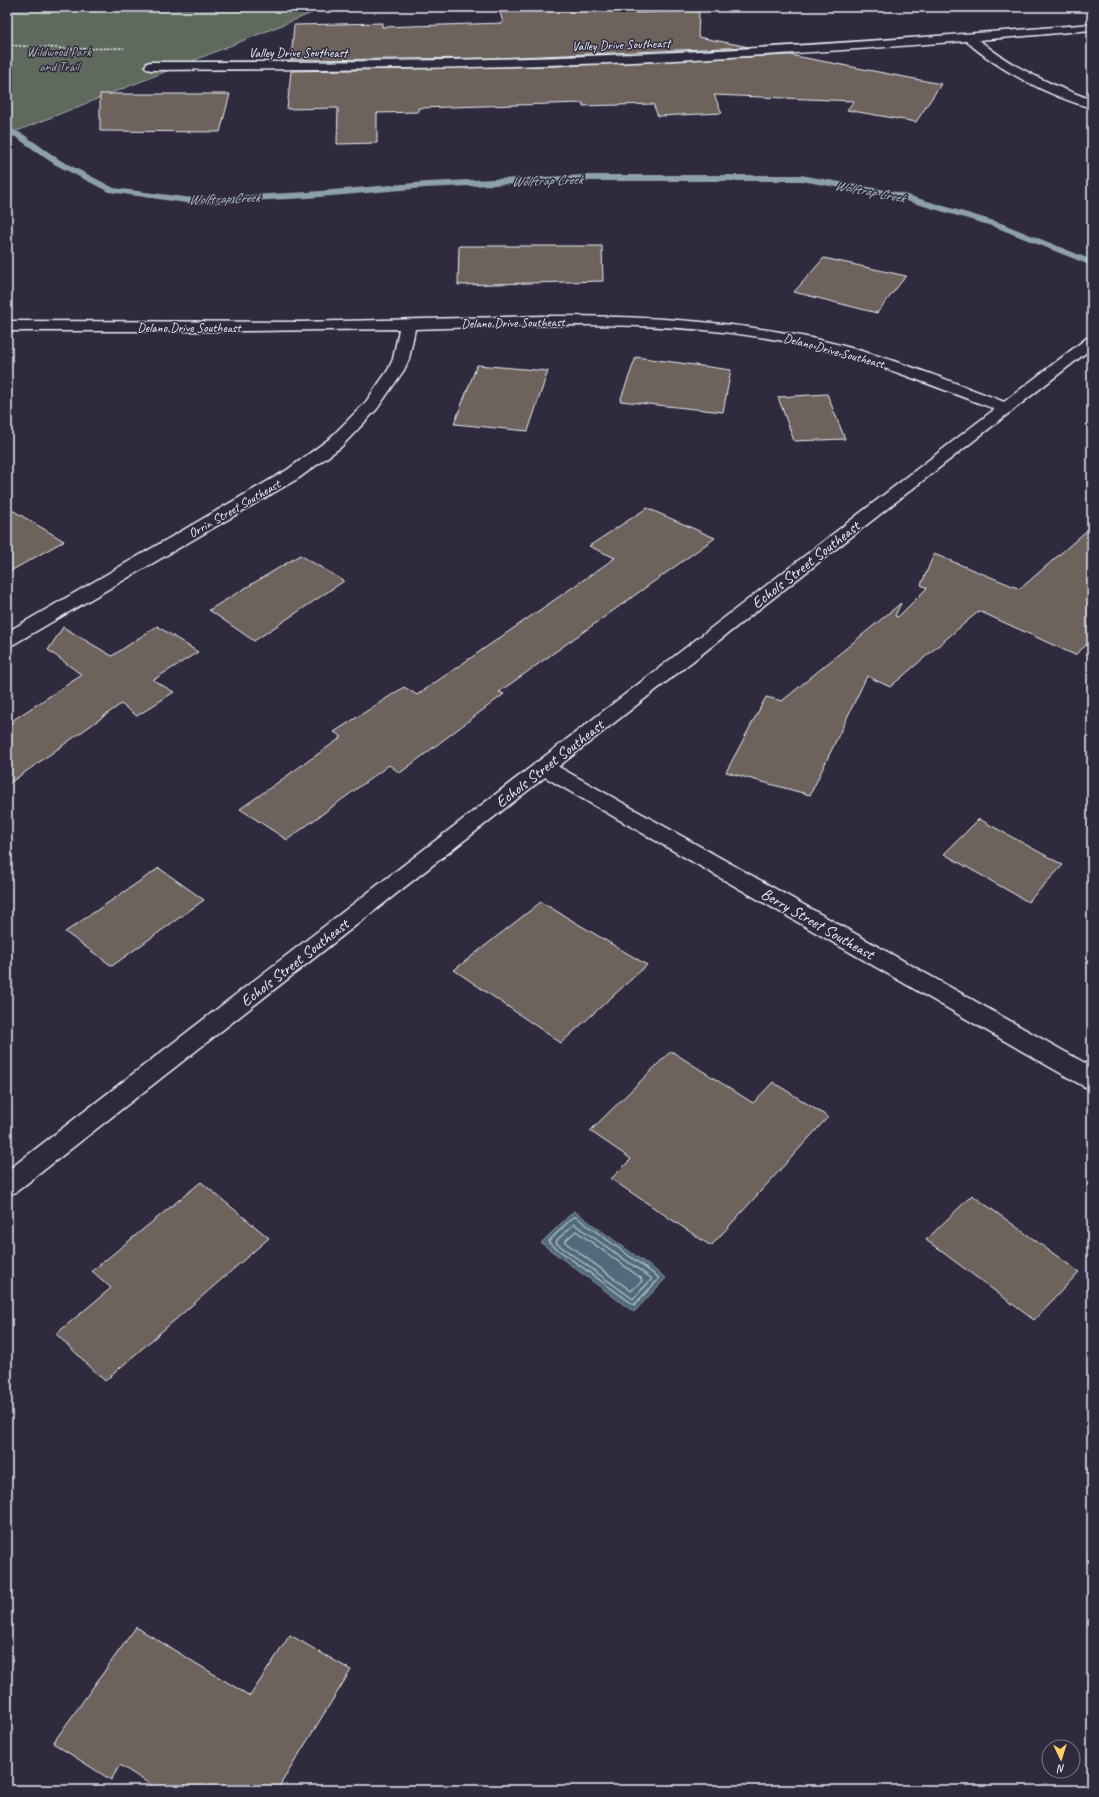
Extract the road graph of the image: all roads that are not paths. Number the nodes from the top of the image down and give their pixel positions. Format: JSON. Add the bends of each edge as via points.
{"nodes":[{"id":1,"x":1092,"y":27,"type":"edge"},
{"id":2,"x":970,"y":38,"type":"junction"},
{"id":3,"x":151,"y":66,"type":"road end"},
{"id":4,"x":1092,"y":104,"type":"edge"},
{"id":5,"x":408,"y":325,"type":"junction"},
{"id":6,"x":7,"y":326,"type":"edge"},
{"id":7,"x":1092,"y":341,"type":"edge"},
{"id":8,"x":1006,"y":408,"type":"junction"},
{"id":9,"x":7,"y":640,"type":"edge"},
{"id":10,"x":543,"y":767,"type":"junction"},
{"id":11,"x":1092,"y":1079,"type":"edge"},
{"id":12,"x":7,"y":1185,"type":"edge"}],
"edges":[{"from":1,"to":2,"type":"street","name":"Valley Drive Southeast"},
{"from":2,"to":3,"type":"street","name":"Valley Drive Southeast","via":[[610,59],[315,66]]},
{"from":2,"to":4,"type":"street","via":[[1000,62],[1022,75]]},
{"from":5,"to":6,"type":"street","name":"Delano Drive Southeast","via":[[280,328]]},
{"from":5,"to":8,"type":"street","name":"Delano Drive Southeast","via":[[607,320],[724,327],[846,351],[906,370]]},
{"from":5,"to":9,"type":"street","name":"Orrin Street Southeast","via":[[396,370],[371,406],[335,443],[293,474]]},
{"from":7,"to":8,"type":"street","name":"Echols Street Southeast"},
{"from":8,"to":10,"type":"street","name":"Echols Street Southeast"},
{"from":10,"to":11,"type":"street","name":"Berry Street Southeast"},
{"from":10,"to":12,"type":"street","name":"Echols Street Southeast"}]}
